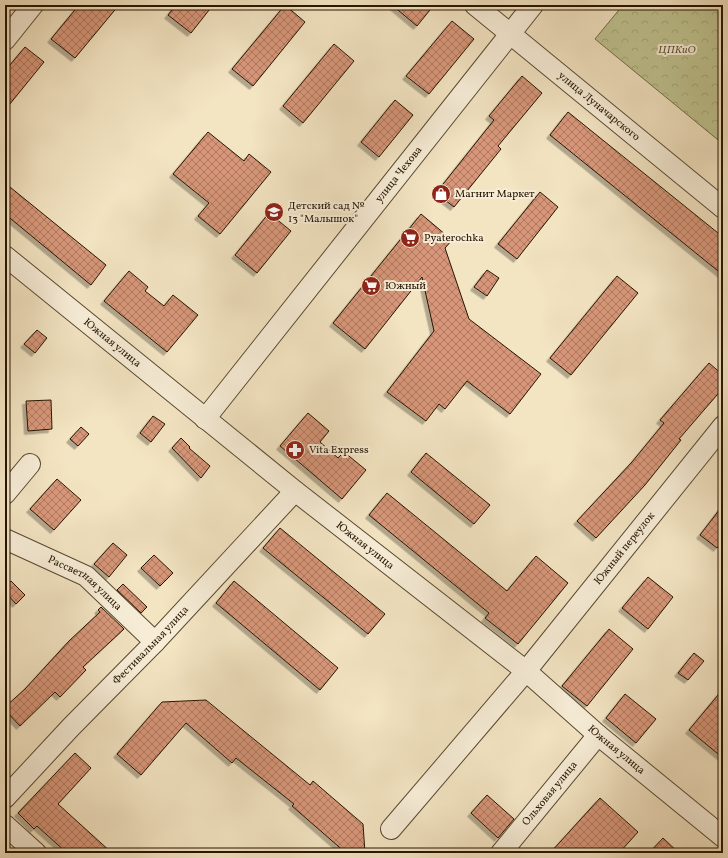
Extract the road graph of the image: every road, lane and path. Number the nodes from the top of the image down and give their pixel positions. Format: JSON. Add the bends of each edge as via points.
{"nodes":[{"id":1,"x":33,"y":5,"type":"edge"},
{"id":2,"x":475,"y":5,"type":"edge"},
{"id":3,"x":533,"y":5,"type":"edge"},
{"id":4,"x":511,"y":33,"type":"junction"},
{"id":5,"x":5,"y":40,"type":"edge"},
{"id":6,"x":723,"y":208,"type":"edge"},
{"id":7,"x":5,"y":256,"type":"edge"},
{"id":8,"x":205,"y":420,"type":"junction"},
{"id":9,"x":723,"y":426,"type":"edge"},
{"id":10,"x":30,"y":464,"type":"dead end"},
{"id":11,"x":295,"y":491,"type":"junction"},
{"id":12,"x":5,"y":494,"type":"edge"},
{"id":13,"x":5,"y":538,"type":"edge"},
{"id":14,"x":155,"y":642,"type":"junction"},
{"id":15,"x":526,"y":671,"type":"junction"},
{"id":16,"x":598,"y":734,"type":"junction"},
{"id":17,"x":5,"y":798,"type":"edge"},
{"id":18,"x":5,"y":825,"type":"edge"},
{"id":19,"x":391,"y":829,"type":"dead end"},
{"id":20,"x":723,"y":837,"type":"edge"},
{"id":21,"x":36,"y":853,"type":"edge"},
{"id":22,"x":501,"y":853,"type":"edge"}],
"edges":[{"from":1,"to":5,"type":"street"},
{"from":2,"to":4,"type":"street","name":"улица Луначарского"},
{"from":3,"to":4,"type":"street","name":"улица Чехова"},
{"from":4,"to":6,"type":"street","name":"улица Луначарского"},
{"from":4,"to":8,"type":"street","name":"улица Чехова"},
{"from":7,"to":8,"type":"street","name":"Южная улица"},
{"from":8,"to":11,"type":"street","name":"Южная улица"},
{"from":9,"to":15,"type":"street","name":"Южный переулок"},
{"from":10,"to":12,"type":"street"},
{"from":11,"to":14,"type":"street","name":"Фестивальная улица"},
{"from":11,"to":15,"type":"street","name":"Южная улица"},
{"from":13,"to":14,"type":"street","name":"Рассветная улица","via":[[86,576]]},
{"from":14,"to":17,"type":"street","name":"Фестивальная улица","via":[[70,727]]},
{"from":15,"to":16,"type":"street","name":"Южная улица"},
{"from":15,"to":19,"type":"street","name":"Южный переулок"},
{"from":16,"to":20,"type":"street","name":"Южная улица"},
{"from":16,"to":22,"type":"street","name":"Ольховая улица"},
{"from":18,"to":21,"type":"street"}]}
